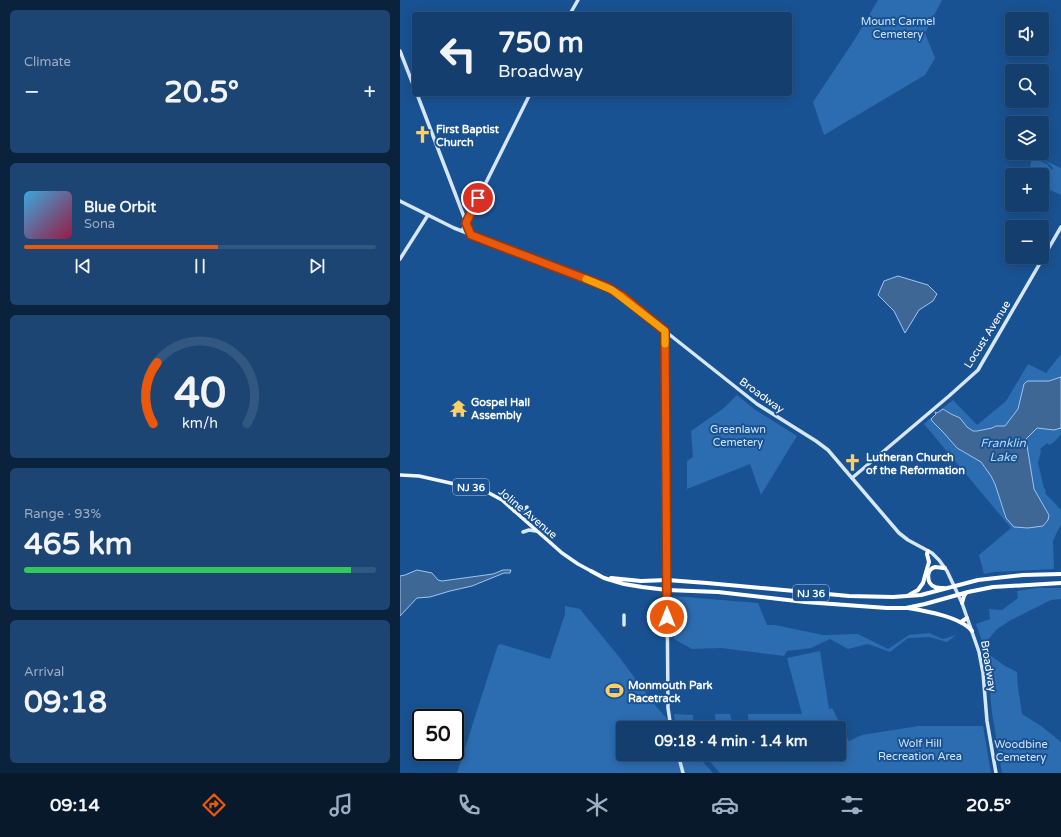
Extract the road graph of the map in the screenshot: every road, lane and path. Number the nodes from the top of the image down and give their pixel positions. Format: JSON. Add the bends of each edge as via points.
{"nodes":[{"id":1,"x":578,"y":0,"type":"edge"},
{"id":2,"x":571,"y":12,"type":"edge"},
{"id":3,"x":400,"y":51,"type":"edge"},
{"id":4,"x":412,"y":82,"type":"edge"},
{"id":5,"x":418,"y":96,"type":"edge"},
{"id":6,"x":529,"y":96,"type":"edge"},
{"id":7,"x":400,"y":201,"type":"edge"},
{"id":8,"x":471,"y":213,"type":"junction"},
{"id":9,"x":462,"y":214,"type":"junction"},
{"id":10,"x":428,"y":215,"type":"junction"},
{"id":11,"x":466,"y":223,"type":"junction"},
{"id":12,"x":1061,"y":227,"type":"edge"},
{"id":13,"x":462,"y":231,"type":"junction"},
{"id":14,"x":471,"y":235,"type":"junction"},
{"id":15,"x":400,"y":259,"type":"edge"},
{"id":16,"x":665,"y":331,"type":"junction"},
{"id":17,"x":400,"y":475,"type":"edge"},
{"id":18,"x":852,"y":478,"type":"junction"},
{"id":19,"x":528,"y":507,"type":"dead end"},
{"id":20,"x":513,"y":511,"type":"junction"},
{"id":21,"x":536,"y":531,"type":"junction"},
{"id":22,"x":523,"y":532,"type":"dead end"},
{"id":23,"x":928,"y":551,"type":"junction"},
{"id":24,"x":945,"y":568,"type":"junction"},
{"id":25,"x":591,"y":571,"type":"junction"},
{"id":26,"x":1061,"y":574,"type":"edge"},
{"id":27,"x":667,"y":580,"type":"junction"},
{"id":28,"x":1061,"y":584,"type":"edge"},
{"id":29,"x":954,"y":586,"type":"junction"},
{"id":30,"x":947,"y":588,"type":"junction"},
{"id":31,"x":667,"y":590,"type":"junction"},
{"id":32,"x":968,"y":592,"type":"junction"},
{"id":33,"x":958,"y":595,"type":"junction"},
{"id":34,"x":904,"y":597,"type":"junction"},
{"id":35,"x":962,"y":603,"type":"junction"},
{"id":36,"x":906,"y":608,"type":"junction"},
{"id":37,"x":624,"y":615,"type":"dead end"},
{"id":38,"x":967,"y":618,"type":"junction"},
{"id":39,"x":961,"y":622,"type":"junction"},
{"id":40,"x":624,"y":624,"type":"dead end"},
{"id":41,"x":972,"y":631,"type":"junction"},
{"id":42,"x":670,"y":721,"type":"edge"},
{"id":43,"x":680,"y":761,"type":"edge"},
{"id":44,"x":683,"y":773,"type":"edge"},
{"id":45,"x":996,"y":773,"type":"edge"}],
"edges":[{"from":1,"to":2,"type":"street"},
{"from":3,"to":4,"type":"street"},
{"from":5,"to":9,"type":"street"},
{"from":6,"to":8,"type":"street"},
{"from":7,"to":10,"type":"street","name":"Broadway"},
{"from":8,"to":9,"type":"street"},
{"from":8,"to":11,"type":"street"},
{"from":9,"to":11,"type":"street"},
{"from":10,"to":13,"type":"street","name":"Broadway"},
{"from":10,"to":15,"type":"street"},
{"from":11,"to":13,"type":"street"},
{"from":11,"to":14,"type":"street"},
{"from":12,"to":18,"type":"street","name":"Locust Avenue","via":[[978,370]]},
{"from":13,"to":14,"type":"street","name":"Broadway"},
{"from":14,"to":16,"type":"street","name":"Broadway","via":[[612,290]]},
{"from":16,"to":18,"type":"street","name":"Broadway","via":[[757,404],[825,448]]},
{"from":16,"to":27,"type":"street"},
{"from":17,"to":20,"type":"main road","name":"Joline Avenue","number":"NJ 36","via":[[419,476],[483,490],[497,497]]},
{"from":18,"to":23,"type":"street","name":"Broadway","via":[[899,533]]},
{"from":19,"to":20,"type":"street","via":[[521,511]]},
{"from":20,"to":21,"type":"main road","name":"Joline Avenue","number":"NJ 36"},
{"from":21,"to":22,"type":"street"},
{"from":21,"to":25,"type":"main road","name":"Joline Avenue","number":"NJ 36","via":[[569,559]]},
{"from":23,"to":24,"type":"street","name":"Broadway"},
{"from":23,"to":34,"type":"highway","via":[[929,562],[923,583],[918,590]]},
{"from":24,"to":29,"type":"street","name":"Broadway"},
{"from":24,"to":30,"type":"highway","via":[[932,569],[928,579],[934,587]]},
{"from":25,"to":27,"type":"highway","number":"NJ 36","via":[[622,580]]},
{"from":25,"to":31,"type":"highway","number":"NJ 36","via":[[624,584]]},
{"from":26,"to":29,"type":"highway","number":"NJ 36","via":[[974,580]]},
{"from":27,"to":31,"type":"street"},
{"from":27,"to":34,"type":"highway","number":"NJ 36","via":[[849,596]]},
{"from":28,"to":32,"type":"highway","number":"NJ 36","via":[[998,587]]},
{"from":29,"to":30,"type":"highway","number":"NJ 36"},
{"from":29,"to":33,"type":"street","name":"Broadway"},
{"from":30,"to":34,"type":"highway","number":"NJ 36"},
{"from":31,"to":36,"type":"highway","number":"NJ 36","via":[[718,592],[864,607]]},
{"from":31,"to":42,"type":"street"},
{"from":32,"to":33,"type":"highway","number":"NJ 36"},
{"from":32,"to":35,"type":"highway"},
{"from":33,"to":35,"type":"street","name":"Broadway"},
{"from":33,"to":36,"type":"highway","number":"NJ 36"},
{"from":35,"to":38,"type":"street","name":"Broadway"},
{"from":36,"to":39,"type":"highway"},
{"from":37,"to":40,"type":"street"},
{"from":38,"to":39,"type":"highway"},
{"from":38,"to":41,"type":"street","name":"Broadway"},
{"from":39,"to":41,"type":"highway"},
{"from":41,"to":45,"type":"street","name":"Broadway","via":[[983,673],[987,721]]},
{"from":43,"to":44,"type":"street"}]}
